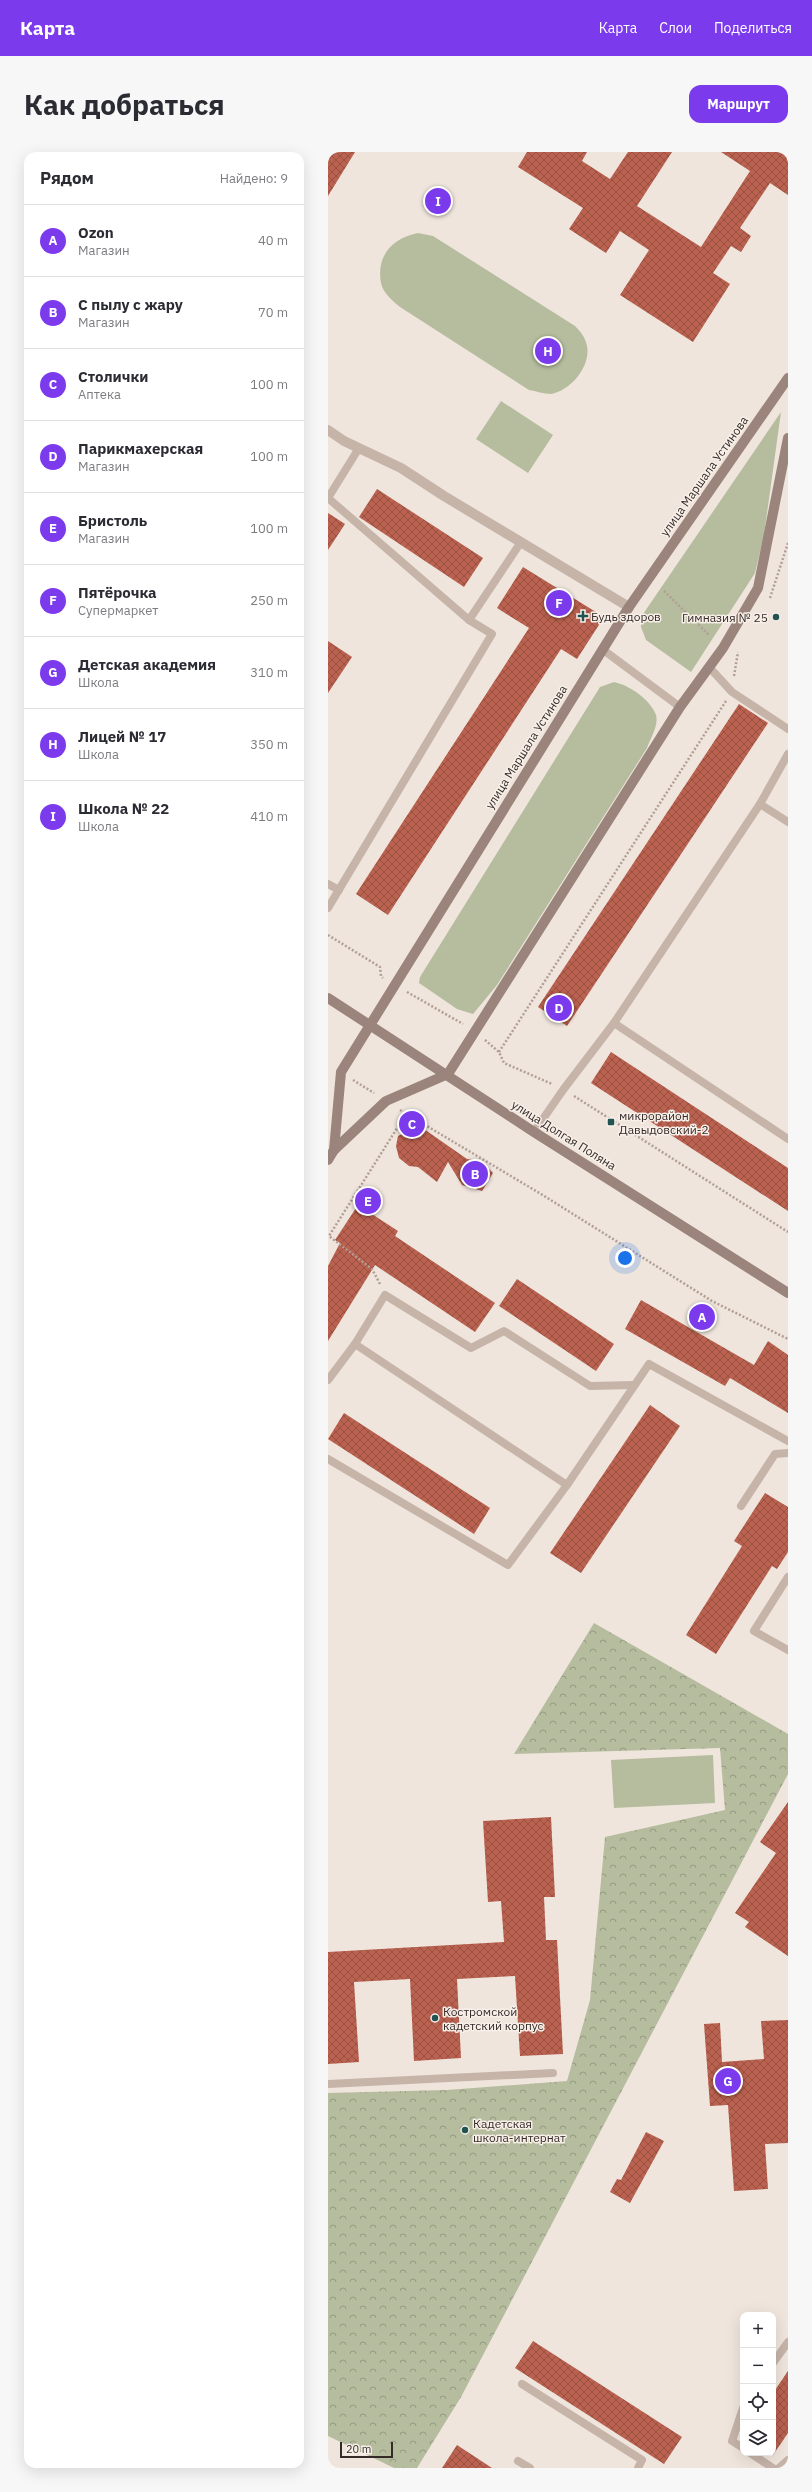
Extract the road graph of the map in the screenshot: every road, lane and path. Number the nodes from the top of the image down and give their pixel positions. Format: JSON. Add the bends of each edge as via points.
{"nodes":[{"id":1,"x":788,"y":378,"type":"edge"},
{"id":2,"x":328,"y":430,"type":"edge"},
{"id":3,"x":788,"y":438,"type":"edge"},
{"id":4,"x":359,"y":448,"type":"junction"},
{"id":5,"x":328,"y":498,"type":"edge"},
{"id":6,"x":521,"y":542,"type":"junction"},
{"id":7,"x":788,"y":543,"type":"edge"},
{"id":8,"x":664,"y":591,"type":"dead end"},
{"id":9,"x":769,"y":600,"type":"dead end"},
{"id":10,"x":629,"y":607,"type":"junction"},
{"id":11,"x":469,"y":620,"type":"junction"},
{"id":12,"x":709,"y":635,"type":"dead end"},
{"id":13,"x":741,"y":647,"type":"dead end"},
{"id":14,"x":602,"y":649,"type":"junction"},
{"id":15,"x":709,"y":667,"type":"junction"},
{"id":16,"x":732,"y":692,"type":"junction"},
{"id":17,"x":680,"y":707,"type":"junction"},
{"id":18,"x":788,"y":729,"type":"edge"},
{"id":19,"x":788,"y":754,"type":"edge"},
{"id":20,"x":760,"y":804,"type":"junction"},
{"id":21,"x":788,"y":822,"type":"edge"},
{"id":22,"x":328,"y":884,"type":"edge"},
{"id":23,"x":339,"y":890,"type":"junction"},
{"id":24,"x":328,"y":908,"type":"edge"},
{"id":25,"x":328,"y":935,"type":"edge"},
{"id":26,"x":345,"y":945,"type":"dead end"},
{"id":27,"x":328,"y":998,"type":"edge"},
{"id":28,"x":614,"y":1024,"type":"junction"},
{"id":29,"x":371,"y":1025,"type":"junction"},
{"id":30,"x":499,"y":1052,"type":"dead end"},
{"id":31,"x":342,"y":1072,"type":"junction"},
{"id":32,"x":448,"y":1074,"type":"junction"},
{"id":33,"x":386,"y":1101,"type":"junction"},
{"id":34,"x":406,"y":1114,"type":"junction"},
{"id":35,"x":534,"y":1132,"type":"junction"},
{"id":36,"x":788,"y":1139,"type":"edge"},
{"id":37,"x":331,"y":1148,"type":"edge"},
{"id":38,"x":328,"y":1160,"type":"edge"},
{"id":39,"x":788,"y":1293,"type":"edge"},
{"id":40,"x":385,"y":1295,"type":"junction"},
{"id":41,"x":788,"y":1339,"type":"edge"},
{"id":42,"x":355,"y":1344,"type":"junction"},
{"id":43,"x":328,"y":1380,"type":"edge"},
{"id":44,"x":634,"y":1385,"type":"junction"},
{"id":45,"x":788,"y":1441,"type":"edge"},
{"id":46,"x":788,"y":1453,"type":"edge"},
{"id":47,"x":328,"y":1459,"type":"edge"},
{"id":48,"x":567,"y":1485,"type":"junction"},
{"id":49,"x":741,"y":1506,"type":"dead end"},
{"id":50,"x":788,"y":1577,"type":"edge"},
{"id":51,"x":788,"y":1650,"type":"edge"},
{"id":52,"x":553,"y":2073,"type":"dead end"},
{"id":53,"x":328,"y":2084,"type":"edge"},
{"id":54,"x":788,"y":2342,"type":"edge"},
{"id":55,"x":776,"y":2359,"type":"edge"},
{"id":56,"x":522,"y":2384,"type":"dead end"},
{"id":57,"x":740,"y":2417,"type":"edge"},
{"id":58,"x":740,"y":2446,"type":"edge"},
{"id":59,"x":755,"y":2456,"type":"edge"},
{"id":60,"x":788,"y":2460,"type":"edge"},
{"id":61,"x":518,"y":2461,"type":"dead end"},
{"id":62,"x":530,"y":2468,"type":"edge"},
{"id":63,"x":638,"y":2468,"type":"edge"},
{"id":64,"x":773,"y":2468,"type":"edge"},
{"id":65,"x":779,"y":2468,"type":"edge"}],
"edges":[{"from":1,"to":10,"type":"street","name":"улица Маршала Устинова"},
{"from":2,"to":4,"type":"street"},
{"from":3,"to":15,"type":"street","via":[[758,588]]},
{"from":4,"to":5,"type":"lane"},
{"from":4,"to":6,"type":"street","via":[[401,468]]},
{"from":5,"to":11,"type":"lane"},
{"from":6,"to":10,"type":"street"},
{"from":6,"to":11,"type":"lane"},
{"from":7,"to":9,"type":"path"},
{"from":8,"to":12,"type":"path"},
{"from":10,"to":14,"type":"street","name":"улица Маршала Устинова"},
{"from":11,"to":23,"type":"lane","via":[[492,634]]},
{"from":13,"to":16,"type":"path","via":[[737,654]]},
{"from":14,"to":17,"type":"lane"},
{"from":14,"to":29,"type":"street","name":"улица Маршала Устинова"},
{"from":15,"to":16,"type":"lane"},
{"from":15,"to":17,"type":"street"},
{"from":16,"to":18,"type":"lane"},
{"from":16,"to":30,"type":"path"},
{"from":17,"to":32,"type":"street"},
{"from":19,"to":20,"type":"lane"},
{"from":20,"to":21,"type":"lane"},
{"from":20,"to":28,"type":"lane"},
{"from":22,"to":23,"type":"lane"},
{"from":23,"to":24,"type":"lane"},
{"from":25,"to":26,"type":"path"},
{"from":27,"to":29,"type":"street","name":"улица Долгая Поляна"},
{"from":28,"to":35,"type":"lane"},
{"from":28,"to":36,"type":"lane"},
{"from":29,"to":31,"type":"street","name":"улица Маршала Устинова"},
{"from":29,"to":32,"type":"street","name":"улица Долгая Поляна"},
{"from":31,"to":33,"type":"path"},
{"from":31,"to":37,"type":"street","name":"улица Маршала Устинова"},
{"from":32,"to":33,"type":"street","name":"улица Маршала Устинова"},
{"from":32,"to":35,"type":"street","name":"улица Долгая Поляна"},
{"from":33,"to":34,"type":"path"},
{"from":33,"to":37,"type":"street","name":"улица Маршала Устинова"},
{"from":34,"to":40,"type":"path","via":[[328,1236],[372,1269]]},
{"from":34,"to":41,"type":"path","via":[[541,1194],[712,1301]]},
{"from":35,"to":39,"type":"street","name":"улица Долгая Поляна"},
{"from":37,"to":38,"type":"street","name":"улица Маршала Устинова"},
{"from":40,"to":42,"type":"lane"},
{"from":40,"to":44,"type":"lane","via":[[470,1348],[504,1331],[590,1386]]},
{"from":42,"to":43,"type":"lane"},
{"from":42,"to":48,"type":"lane"},
{"from":44,"to":45,"type":"lane","via":[[649,1364]]},
{"from":44,"to":48,"type":"lane"},
{"from":46,"to":49,"type":"lane","via":[[775,1454]]},
{"from":47,"to":48,"type":"lane","via":[[508,1565]]},
{"from":50,"to":51,"type":"lane","via":[[754,1631]]},
{"from":52,"to":53,"type":"lane"},
{"from":54,"to":55,"type":"lane"},
{"from":56,"to":63,"type":"lane","via":[[642,2460]]},
{"from":57,"to":58,"type":"lane","via":[[732,2441]]},
{"from":59,"to":64,"type":"lane"},
{"from":60,"to":65,"type":"lane"},
{"from":61,"to":62,"type":"lane"}]}
